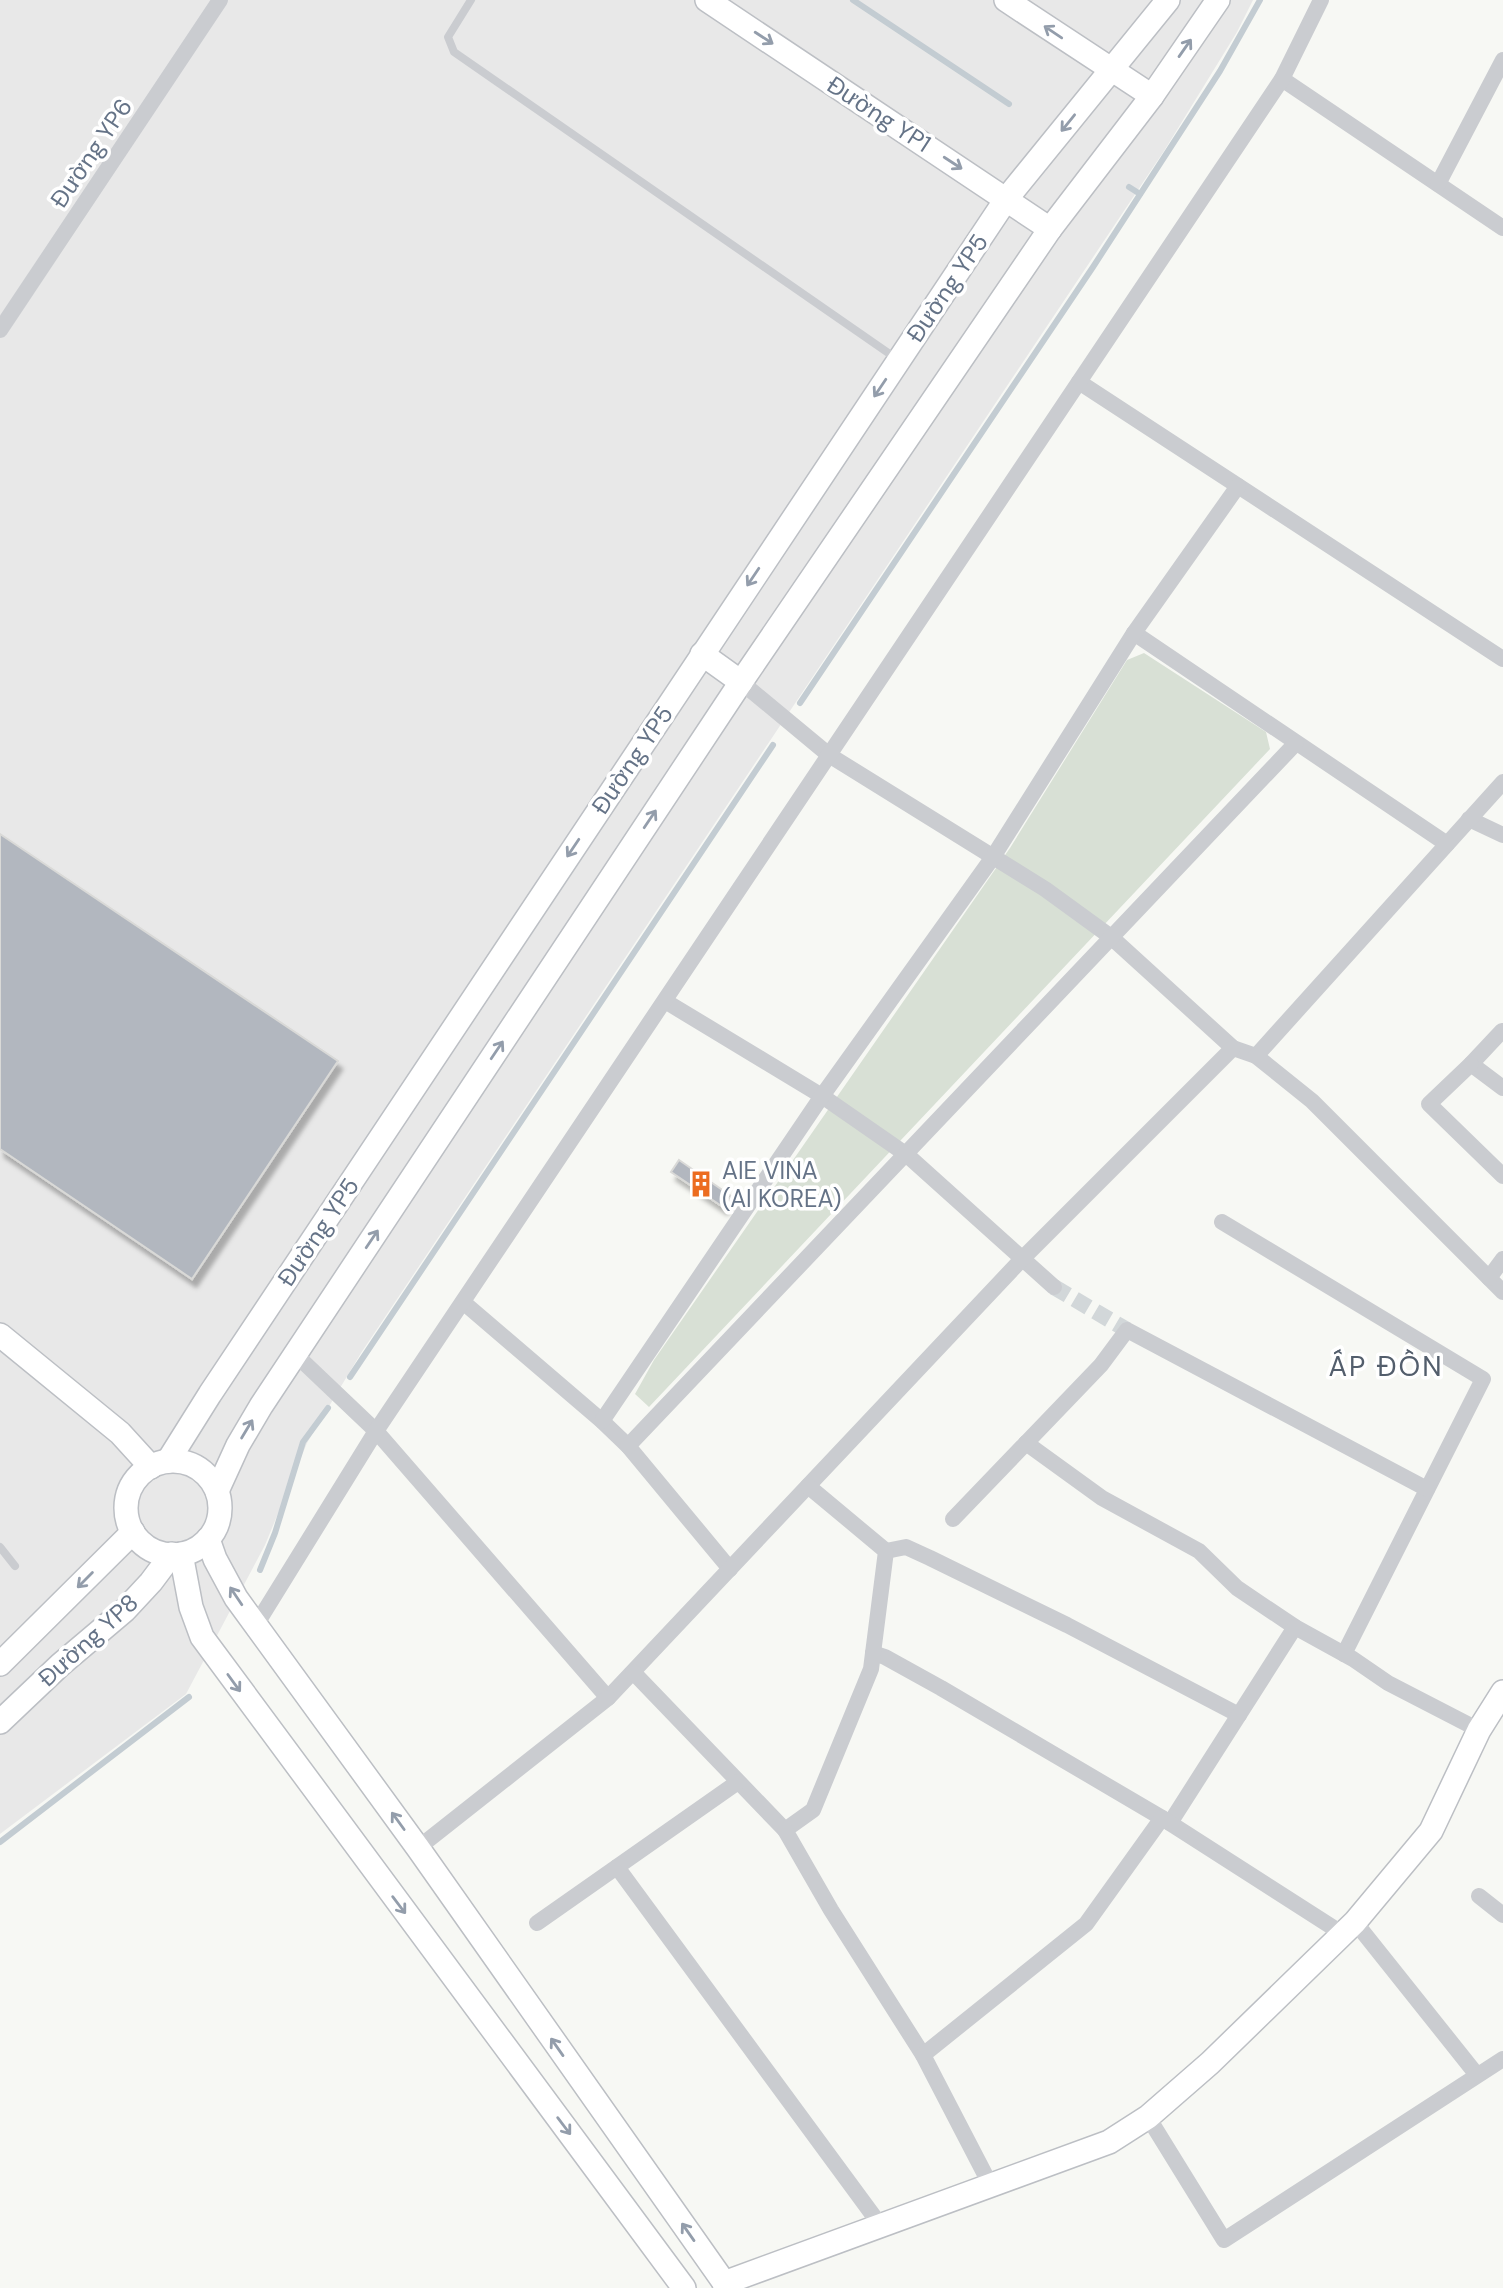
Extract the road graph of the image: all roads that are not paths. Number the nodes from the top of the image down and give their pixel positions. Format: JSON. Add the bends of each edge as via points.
{"nodes":[{"id":1,"x":220,"y":0,"type":"edge"},
{"id":2,"x":471,"y":0,"type":"edge"},
{"id":3,"x":707,"y":0,"type":"edge"},
{"id":4,"x":1006,"y":0,"type":"edge"},
{"id":5,"x":1168,"y":0,"type":"edge"},
{"id":6,"x":1218,"y":0,"type":"edge"},
{"id":7,"x":1321,"y":0,"type":"edge"},
{"id":8,"x":1503,"y":61,"type":"edge"},
{"id":9,"x":1111,"y":70,"type":"junction"},
{"id":10,"x":1282,"y":79,"type":"junction"},
{"id":11,"x":1152,"y":96,"type":"junction"},
{"id":12,"x":1438,"y":184,"type":"junction"},
{"id":13,"x":1007,"y":198,"type":"junction"},
{"id":14,"x":1503,"y":228,"type":"edge"},
{"id":15,"x":1050,"y":229,"type":"junction"},
{"id":16,"x":0,"y":330,"type":"edge"},
{"id":17,"x":899,"y":360,"type":"junction"},
{"id":18,"x":1079,"y":382,"type":"junction"},
{"id":19,"x":1238,"y":486,"type":"junction"},
{"id":20,"x":1134,"y":634,"type":"junction"},
{"id":21,"x":702,"y":654,"type":"junction"},
{"id":22,"x":1503,"y":659,"type":"edge"},
{"id":23,"x":741,"y":682,"type":"junction"},
{"id":24,"x":1296,"y":743,"type":"junction"},
{"id":25,"x":830,"y":755,"type":"junction"},
{"id":26,"x":1503,"y":782,"type":"edge"},
{"id":27,"x":1469,"y":819,"type":"junction"},
{"id":28,"x":1503,"y":835,"type":"edge"},
{"id":29,"x":1447,"y":844,"type":"junction"},
{"id":30,"x":993,"y":857,"type":"junction"},
{"id":31,"x":1111,"y":937,"type":"junction"},
{"id":32,"x":665,"y":1000,"type":"junction"},
{"id":33,"x":1503,"y":1031,"type":"edge"},
{"id":34,"x":1233,"y":1048,"type":"junction"},
{"id":35,"x":1256,"y":1056,"type":"junction"},
{"id":36,"x":1471,"y":1064,"type":"junction"},
{"id":37,"x":1503,"y":1088,"type":"edge"},
{"id":38,"x":822,"y":1096,"type":"junction"},
{"id":39,"x":907,"y":1154,"type":"junction"},
{"id":40,"x":1503,"y":1176,"type":"edge"},
{"id":41,"x":1222,"y":1222,"type":"dead end"},
{"id":42,"x":1022,"y":1259,"type":"junction"},
{"id":43,"x":1503,"y":1259,"type":"edge"},
{"id":44,"x":1489,"y":1278,"type":"junction"},
{"id":45,"x":1054,"y":1287,"type":"tunnel mouth"},
{"id":46,"x":1503,"y":1292,"type":"edge"},
{"id":47,"x":463,"y":1302,"type":"junction"},
{"id":48,"x":0,"y":1335,"type":"edge"},
{"id":49,"x":295,"y":1354,"type":"junction"},
{"id":50,"x":602,"y":1421,"type":"junction"},
{"id":51,"x":376,"y":1431,"type":"junction"},
{"id":52,"x":1026,"y":1443,"type":"junction"},
{"id":53,"x":628,"y":1446,"type":"junction"},
{"id":54,"x":159,"y":1464,"type":"junction"},
{"id":55,"x":808,"y":1486,"type":"junction"},
{"id":56,"x":1427,"y":1489,"type":"junction"},
{"id":57,"x":217,"y":1491,"type":"junction"},
{"id":58,"x":954,"y":1518,"type":"dead end"},
{"id":59,"x":133,"y":1532,"type":"junction"},
{"id":60,"x":208,"y":1539,"type":"junction"},
{"id":61,"x":0,"y":1547,"type":"edge"},
{"id":62,"x":886,"y":1551,"type":"junction"},
{"id":63,"x":176,"y":1554,"type":"junction"},
{"id":64,"x":15,"y":1566,"type":"dead end"},
{"id":65,"x":730,"y":1569,"type":"junction"},
{"id":66,"x":256,"y":1625,"type":"junction"},
{"id":67,"x":1295,"y":1627,"type":"junction"},
{"id":68,"x":873,"y":1653,"type":"junction"},
{"id":69,"x":1344,"y":1654,"type":"junction"},
{"id":70,"x":0,"y":1664,"type":"edge"},
{"id":71,"x":633,"y":1672,"type":"junction"},
{"id":72,"x":1503,"y":1692,"type":"edge"},
{"id":73,"x":608,"y":1698,"type":"junction"},
{"id":74,"x":1239,"y":1715,"type":"junction"},
{"id":75,"x":0,"y":1722,"type":"edge"},
{"id":76,"x":1479,"y":1730,"type":"junction"},
{"id":77,"x":738,"y":1782,"type":"junction"},
{"id":78,"x":1166,"y":1820,"type":"junction"},
{"id":79,"x":785,"y":1830,"type":"junction"},
{"id":80,"x":418,"y":1849,"type":"junction"},
{"id":81,"x":617,"y":1867,"type":"junction"},
{"id":82,"x":1479,"y":1896,"type":"dead end"},
{"id":83,"x":1503,"y":1915,"type":"edge"},
{"id":84,"x":537,"y":1923,"type":"dead end"},
{"id":85,"x":1349,"y":1928,"type":"junction"},
{"id":86,"x":923,"y":2055,"type":"junction"},
{"id":87,"x":1503,"y":2059,"type":"edge"},
{"id":88,"x":1477,"y":2075,"type":"junction"},
{"id":89,"x":1149,"y":2117,"type":"junction"},
{"id":90,"x":991,"y":2186,"type":"junction"},
{"id":91,"x":881,"y":2226,"type":"junction"},
{"id":92,"x":722,"y":2286,"type":"edge"},
{"id":93,"x":684,"y":2288,"type":"edge"}],
"edges":[{"from":1,"to":16,"type":"street","name":"Đường YP6"},
{"from":2,"to":17,"type":"lane","via":[[448,37],[454,52]]},
{"from":3,"to":13,"type":"main road","name":"Đường YP1","one_way":true},
{"from":9,"to":4,"type":"main road","one_way":true},
{"from":5,"to":9,"type":"main road","name":"Đường YP5"},
{"from":11,"to":6,"type":"main road","name":"Đường YP5","one_way":true},
{"from":7,"to":10,"type":"street"},
{"from":8,"to":12,"type":"street"},
{"from":9,"to":11,"type":"main road"},
{"from":9,"to":13,"type":"main road","name":"Đường YP5","one_way":true},
{"from":10,"to":12,"type":"street"},
{"from":10,"to":18,"type":"street"},
{"from":11,"to":15,"type":"main road","name":"Đường YP5"},
{"from":12,"to":14,"type":"street"},
{"from":13,"to":15,"type":"main road","name":"Đường YP1"},
{"from":13,"to":17,"type":"main road","name":"Đường YP5"},
{"from":15,"to":23,"type":"main road","name":"Đường YP5"},
{"from":17,"to":21,"type":"main road","name":"Đường YP5","one_way":true},
{"from":18,"to":19,"type":"street"},
{"from":18,"to":25,"type":"street"},
{"from":19,"to":20,"type":"street"},
{"from":19,"to":22,"type":"street"},
{"from":20,"to":24,"type":"street"},
{"from":20,"to":30,"type":"street"},
{"from":21,"to":23,"type":"main road"},
{"from":21,"to":54,"type":"main road","name":"Đường YP5","one_way":true},
{"from":23,"to":25,"type":"street"},
{"from":49,"to":23,"type":"main road","name":"Đường YP5","one_way":true},
{"from":24,"to":29,"type":"street"},
{"from":24,"to":31,"type":"street"},
{"from":25,"to":30,"type":"street"},
{"from":25,"to":32,"type":"street"},
{"from":26,"to":27,"type":"street"},
{"from":27,"to":28,"type":"street"},
{"from":27,"to":29,"type":"street"},
{"from":29,"to":35,"type":"street"},
{"from":30,"to":31,"type":"street"},
{"from":30,"to":38,"type":"street"},
{"from":31,"to":34,"type":"street"},
{"from":31,"to":39,"type":"street"},
{"from":32,"to":38,"type":"street"},
{"from":32,"to":47,"type":"street"},
{"from":33,"to":36,"type":"street"},
{"from":34,"to":35,"type":"street"},
{"from":34,"to":42,"type":"street"},
{"from":35,"to":44,"type":"street","via":[[1312,1101]]},
{"from":36,"to":37,"type":"street"},
{"from":36,"to":40,"type":"street","via":[[1429,1104]]},
{"from":38,"to":39,"type":"street"},
{"from":38,"to":50,"type":"street"},
{"from":39,"to":42,"type":"street"},
{"from":39,"to":53,"type":"street"},
{"from":41,"to":56,"type":"street","via":[[1483,1379]]},
{"from":42,"to":45,"type":"street"},
{"from":42,"to":55,"type":"street"},
{"from":43,"to":44,"type":"street"},
{"from":44,"to":46,"type":"street"},
{"from":47,"to":50,"type":"street"},
{"from":47,"to":51,"type":"street"},
{"from":48,"to":54,"type":"main road"},
{"from":49,"to":51,"type":"street"},
{"from":57,"to":49,"type":"main road","name":"Đường YP5","one_way":true,"via":[[243,1436]]},
{"from":50,"to":53,"type":"street"},
{"from":51,"to":66,"type":"street"},
{"from":51,"to":73,"type":"street"},
{"from":52,"to":56,"type":"street","via":[[1101,1365],[1127,1330]]},
{"from":52,"to":58,"type":"street"},
{"from":52,"to":67,"type":"street","via":[[1102,1498],[1199,1551],[1237,1588]]},
{"from":53,"to":65,"type":"street"},
{"from":54,"to":57,"type":"main road","via":[[181,1461],[195,1466],[208,1475]]},
{"from":54,"to":59,"type":"main road","via":[[134,1482],[128,1497]]},
{"from":55,"to":62,"type":"street"},
{"from":55,"to":65,"type":"street"},
{"from":56,"to":69,"type":"street"},
{"from":57,"to":60,"type":"main road","via":[[219,1518]]},
{"from":59,"to":63,"type":"main road","via":[[147,1547]]},
{"from":59,"to":70,"type":"main road","name":"Đường YP8","one_way":true},
{"from":60,"to":63,"type":"main road","via":[[192,1551]]},
{"from":66,"to":60,"type":"main road","one_way":true,"via":[[228,1585]]},
{"from":61,"to":64,"type":"lane"},
{"from":62,"to":68,"type":"street"},
{"from":62,"to":74,"type":"street","via":[[906,1547],[930,1558]]},
{"from":63,"to":75,"type":"main road","name":"Đường YP8","via":[[125,1610]]},
{"from":63,"to":93,"type":"main road","one_way":true,"via":[[202,1637]]},
{"from":65,"to":71,"type":"street"},
{"from":80,"to":66,"type":"main road","one_way":true},
{"from":67,"to":69,"type":"street"},
{"from":67,"to":74,"type":"street"},
{"from":68,"to":78,"type":"street","via":[[932,1682]]},
{"from":68,"to":79,"type":"street","via":[[871,1669],[813,1810]]},
{"from":69,"to":76,"type":"street","via":[[1388,1683]]},
{"from":71,"to":73,"type":"street"},
{"from":71,"to":77,"type":"street"},
{"from":72,"to":76,"type":"main road"},
{"from":73,"to":80,"type":"street"},
{"from":74,"to":78,"type":"street"},
{"from":76,"to":85,"type":"main road","via":[[1431,1831]]},
{"from":77,"to":79,"type":"street"},
{"from":77,"to":81,"type":"street"},
{"from":78,"to":85,"type":"street"},
{"from":78,"to":86,"type":"street","via":[[1086,1924]]},
{"from":79,"to":86,"type":"street"},
{"from":92,"to":80,"type":"main road","one_way":true},
{"from":81,"to":84,"type":"street"},
{"from":81,"to":91,"type":"street"},
{"from":82,"to":83,"type":"street"},
{"from":85,"to":88,"type":"street"},
{"from":85,"to":89,"type":"main road"},
{"from":86,"to":90,"type":"street"},
{"from":87,"to":88,"type":"street"},
{"from":88,"to":89,"type":"street","via":[[1224,2240]]},
{"from":89,"to":90,"type":"main road","via":[[1109,2142]]},
{"from":90,"to":91,"type":"main road"},
{"from":91,"to":92,"type":"main road"}]}
